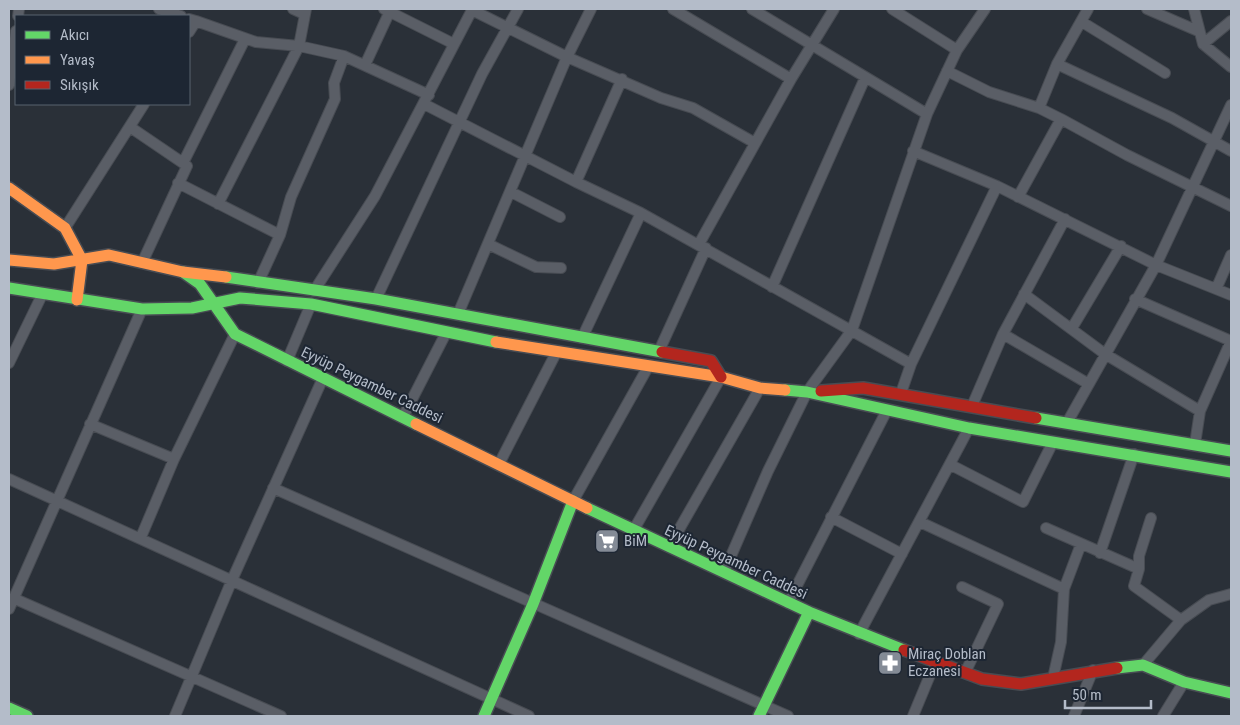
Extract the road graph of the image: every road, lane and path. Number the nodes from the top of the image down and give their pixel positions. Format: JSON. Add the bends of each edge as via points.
{"nodes":[{"id":1,"x":161,"y":9,"type":"edge"},
{"id":2,"x":293,"y":9,"type":"edge"},
{"id":3,"x":518,"y":9,"type":"edge"},
{"id":4,"x":591,"y":9,"type":"edge"},
{"id":5,"x":673,"y":9,"type":"edge"},
{"id":6,"x":752,"y":9,"type":"edge"},
{"id":7,"x":834,"y":9,"type":"edge"},
{"id":8,"x":892,"y":9,"type":"edge"},
{"id":9,"x":985,"y":9,"type":"edge"},
{"id":10,"x":1088,"y":9,"type":"edge"},
{"id":11,"x":1147,"y":9,"type":"edge"},
{"id":12,"x":1194,"y":9,"type":"edge"},
{"id":13,"x":392,"y":10,"type":"edge"},
{"id":14,"x":305,"y":11,"type":"edge"},
{"id":15,"x":482,"y":12,"type":"edge"},
{"id":16,"x":178,"y":15,"type":"edge"},
{"id":17,"x":192,"y":20,"type":"edge"},
{"id":18,"x":1231,"y":21,"type":"edge"},
{"id":19,"x":1082,"y":22,"type":"junction"},
{"id":20,"x":506,"y":29,"type":"junction"},
{"id":21,"x":1198,"y":31,"type":"junction"},
{"id":22,"x":15,"y":39,"type":"edge"},
{"id":23,"x":245,"y":39,"type":"junction"},
{"id":24,"x":454,"y":44,"type":"junction"},
{"id":25,"x":1203,"y":44,"type":"junction"},
{"id":26,"x":299,"y":46,"type":"junction"},
{"id":27,"x":812,"y":46,"type":"junction"},
{"id":28,"x":957,"y":50,"type":"junction"},
{"id":29,"x":344,"y":56,"type":"junction"},
{"id":30,"x":567,"y":57,"type":"junction"},
{"id":31,"x":1057,"y":64,"type":"junction"},
{"id":32,"x":365,"y":65,"type":"junction"},
{"id":33,"x":1231,"y":67,"type":"edge"},
{"id":34,"x":948,"y":71,"type":"junction"},
{"id":35,"x":1165,"y":73,"type":"dead end"},
{"id":36,"x":865,"y":78,"type":"junction"},
{"id":37,"x":622,"y":79,"type":"junction"},
{"id":38,"x":791,"y":79,"type":"junction"},
{"id":39,"x":9,"y":85,"type":"edge"},
{"id":40,"x":429,"y":95,"type":"junction"},
{"id":41,"x":424,"y":104,"type":"junction"},
{"id":42,"x":143,"y":105,"type":"edge"},
{"id":43,"x":1231,"y":105,"type":"edge"},
{"id":44,"x":1039,"y":108,"type":"junction"},
{"id":45,"x":927,"y":114,"type":"junction"},
{"id":46,"x":1061,"y":118,"type":"junction"},
{"id":47,"x":459,"y":122,"type":"junction"},
{"id":48,"x":130,"y":127,"type":"junction"},
{"id":49,"x":1213,"y":141,"type":"junction"},
{"id":50,"x":755,"y":143,"type":"junction"},
{"id":51,"x":913,"y":151,"type":"junction"},
{"id":52,"x":1231,"y":151,"type":"edge"},
{"id":53,"x":526,"y":156,"type":"junction"},
{"id":54,"x":183,"y":163,"type":"junction"},
{"id":55,"x":576,"y":182,"type":"junction"},
{"id":56,"x":178,"y":183,"type":"junction"},
{"id":57,"x":997,"y":186,"type":"junction"},
{"id":58,"x":1192,"y":187,"type":"junction"},
{"id":59,"x":9,"y":188,"type":"edge"},
{"id":60,"x":511,"y":192,"type":"junction"},
{"id":61,"x":1018,"y":197,"type":"junction"},
{"id":62,"x":218,"y":204,"type":"junction"},
{"id":63,"x":1231,"y":206,"type":"edge"},
{"id":64,"x":641,"y":212,"type":"junction"},
{"id":65,"x":560,"y":217,"type":"dead end"},
{"id":66,"x":1065,"y":219,"type":"junction"},
{"id":67,"x":65,"y":228,"type":"junction"},
{"id":68,"x":280,"y":235,"type":"junction"},
{"id":69,"x":488,"y":244,"type":"junction"},
{"id":70,"x":703,"y":246,"type":"junction"},
{"id":71,"x":1121,"y":246,"type":"junction"},
{"id":72,"x":1231,"y":255,"type":"edge"},
{"id":73,"x":9,"y":260,"type":"edge"},
{"id":74,"x":82,"y":260,"type":"junction"},
{"id":75,"x":142,"y":263,"type":"junction"},
{"id":76,"x":1156,"y":265,"type":"junction"},
{"id":77,"x":561,"y":268,"type":"dead end"},
{"id":78,"x":184,"y":272,"type":"junction"},
{"id":79,"x":258,"y":283,"type":"junction"},
{"id":80,"x":772,"y":287,"type":"junction"},
{"id":81,"x":1217,"y":287,"type":"junction"},
{"id":82,"x":9,"y":288,"type":"edge"},
{"id":83,"x":314,"y":291,"type":"junction"},
{"id":84,"x":1024,"y":294,"type":"junction"},
{"id":85,"x":42,"y":295,"type":"junction"},
{"id":86,"x":1231,"y":295,"type":"edge"},
{"id":87,"x":376,"y":299,"type":"junction"},
{"id":88,"x":1135,"y":299,"type":"junction"},
{"id":89,"x":77,"y":300,"type":"junction"},
{"id":90,"x":212,"y":304,"type":"junction"},
{"id":91,"x":311,"y":304,"type":"junction"},
{"id":92,"x":142,"y":309,"type":"junction"},
{"id":93,"x":458,"y":314,"type":"junction"},
{"id":94,"x":1072,"y":328,"type":"junction"},
{"id":95,"x":852,"y":330,"type":"junction"},
{"id":96,"x":446,"y":333,"type":"junction"},
{"id":97,"x":235,"y":334,"type":"junction"},
{"id":98,"x":1003,"y":334,"type":"junction"},
{"id":99,"x":582,"y":338,"type":"junction"},
{"id":100,"x":1231,"y":341,"type":"edge"},
{"id":101,"x":659,"y":351,"type":"junction"},
{"id":102,"x":556,"y":353,"type":"junction"},
{"id":103,"x":1105,"y":354,"type":"junction"},
{"id":104,"x":288,"y":361,"type":"junction"},
{"id":105,"x":9,"y":363,"type":"edge"},
{"id":106,"x":911,"y":364,"type":"junction"},
{"id":107,"x":648,"y":366,"type":"junction"},
{"id":108,"x":722,"y":377,"type":"junction"},
{"id":109,"x":323,"y":378,"type":"junction"},
{"id":110,"x":1087,"y":383,"type":"junction"},
{"id":111,"x":760,"y":388,"type":"junction"},
{"id":112,"x":807,"y":392,"type":"junction"},
{"id":113,"x":902,"y":393,"type":"junction"},
{"id":114,"x":972,"y":406,"type":"junction"},
{"id":115,"x":1200,"y":411,"type":"junction"},
{"id":116,"x":886,"y":412,"type":"junction"},
{"id":117,"x":403,"y":417,"type":"junction"},
{"id":118,"x":1068,"y":421,"type":"junction"},
{"id":119,"x":90,"y":424,"type":"junction"},
{"id":120,"x":969,"y":428,"type":"junction"},
{"id":121,"x":1053,"y":442,"type":"junction"},
{"id":122,"x":1195,"y":444,"type":"junction"},
{"id":123,"x":1231,"y":451,"type":"edge"},
{"id":124,"x":1134,"y":454,"type":"junction"},
{"id":125,"x":174,"y":459,"type":"junction"},
{"id":126,"x":499,"y":464,"type":"junction"},
{"id":127,"x":951,"y":465,"type":"junction"},
{"id":128,"x":1231,"y":472,"type":"edge"},
{"id":129,"x":9,"y":478,"type":"edge"},
{"id":130,"x":273,"y":488,"type":"junction"},
{"id":131,"x":56,"y":500,"type":"junction"},
{"id":132,"x":573,"y":501,"type":"junction"},
{"id":133,"x":831,"y":517,"type":"junction"},
{"id":134,"x":1151,"y":518,"type":"dead end"},
{"id":135,"x":920,"y":522,"type":"junction"},
{"id":136,"x":1046,"y":528,"type":"dead end"},
{"id":137,"x":634,"y":531,"type":"junction"},
{"id":138,"x":141,"y":537,"type":"junction"},
{"id":139,"x":1081,"y":544,"type":"junction"},
{"id":140,"x":669,"y":547,"type":"junction"},
{"id":141,"x":1100,"y":553,"type":"junction"},
{"id":142,"x":902,"y":554,"type":"junction"},
{"id":143,"x":1139,"y":569,"type":"junction"},
{"id":144,"x":724,"y":572,"type":"junction"},
{"id":145,"x":232,"y":580,"type":"junction"},
{"id":146,"x":962,"y":587,"type":"dead end"},
{"id":147,"x":1064,"y":589,"type":"junction"},
{"id":148,"x":1231,"y":594,"type":"edge"},
{"id":149,"x":13,"y":598,"type":"junction"},
{"id":150,"x":788,"y":603,"type":"junction"},
{"id":151,"x":533,"y":604,"type":"junction"},
{"id":152,"x":9,"y":609,"type":"edge"},
{"id":153,"x":808,"y":612,"type":"junction"},
{"id":154,"x":1181,"y":620,"type":"junction"},
{"id":155,"x":859,"y":634,"type":"junction"},
{"id":156,"x":935,"y":663,"type":"junction"},
{"id":157,"x":1143,"y":665,"type":"junction"},
{"id":158,"x":1093,"y":670,"type":"junction"},
{"id":159,"x":965,"y":673,"type":"junction"},
{"id":160,"x":192,"y":678,"type":"junction"},
{"id":161,"x":1053,"y":678,"type":"junction"},
{"id":162,"x":1184,"y":682,"type":"junction"},
{"id":163,"x":1231,"y":693,"type":"edge"},
{"id":164,"x":492,"y":699,"type":"junction"},
{"id":165,"x":765,"y":705,"type":"junction"},
{"id":166,"x":9,"y":708,"type":"edge"},
{"id":167,"x":27,"y":716,"type":"edge"},
{"id":168,"x":175,"y":716,"type":"edge"},
{"id":169,"x":281,"y":716,"type":"edge"},
{"id":170,"x":484,"y":716,"type":"edge"},
{"id":171,"x":529,"y":716,"type":"edge"},
{"id":172,"x":759,"y":716,"type":"edge"},
{"id":173,"x":788,"y":716,"type":"edge"},
{"id":174,"x":912,"y":716,"type":"edge"},
{"id":175,"x":1074,"y":716,"type":"edge"},
{"id":176,"x":1163,"y":716,"type":"edge"}],
"edges":[{"from":1,"to":16,"type":"street"},
{"from":2,"to":14,"type":"street"},
{"from":3,"to":20,"type":"street"},
{"from":4,"to":30,"type":"street"},
{"from":5,"to":38,"type":"street"},
{"from":6,"to":27,"type":"street"},
{"from":7,"to":27,"type":"street"},
{"from":8,"to":28,"type":"street"},
{"from":9,"to":28,"type":"street"},
{"from":10,"to":19,"type":"street"},
{"from":11,"to":21,"type":"street"},
{"from":12,"to":21,"type":"street"},
{"from":13,"to":24,"type":"street"},
{"from":13,"to":32,"type":"street"},
{"from":14,"to":26,"type":"street"},
{"from":15,"to":20,"type":"street"},
{"from":15,"to":24,"type":"street","via":[[472,10]]},
{"from":17,"to":23,"type":"street"},
{"from":18,"to":25,"type":"street"},
{"from":19,"to":31,"type":"street"},
{"from":19,"to":35,"type":"street"},
{"from":20,"to":30,"type":"street"},
{"from":20,"to":47,"type":"street"},
{"from":21,"to":25,"type":"street"},
{"from":22,"to":39,"type":"street"},
{"from":23,"to":26,"type":"street"},
{"from":23,"to":54,"type":"street"},
{"from":24,"to":40,"type":"street"},
{"from":25,"to":33,"type":"street"},
{"from":26,"to":29,"type":"street"},
{"from":26,"to":62,"type":"street"},
{"from":27,"to":36,"type":"street"},
{"from":27,"to":38,"type":"street"},
{"from":28,"to":34,"type":"street"},
{"from":29,"to":32,"type":"street"},
{"from":29,"to":68,"type":"street","via":[[334,83],[335,99],[291,197]]},
{"from":30,"to":37,"type":"street"},
{"from":30,"to":53,"type":"street"},
{"from":31,"to":44,"type":"street"},
{"from":31,"to":49,"type":"street"},
{"from":32,"to":40,"type":"street"},
{"from":34,"to":44,"type":"street","via":[[989,92]]},
{"from":34,"to":45,"type":"street"},
{"from":36,"to":45,"type":"street"},
{"from":36,"to":80,"type":"street"},
{"from":37,"to":50,"type":"street","via":[[693,108]]},
{"from":37,"to":55,"type":"street"},
{"from":38,"to":50,"type":"street"},
{"from":40,"to":41,"type":"street"},
{"from":41,"to":47,"type":"street"},
{"from":41,"to":83,"type":"street","via":[[375,196]]},
{"from":42,"to":48,"type":"street"},
{"from":43,"to":49,"type":"street"},
{"from":44,"to":46,"type":"street"},
{"from":45,"to":51,"type":"street"},
{"from":46,"to":58,"type":"street"},
{"from":46,"to":61,"type":"street"},
{"from":47,"to":53,"type":"street"},
{"from":47,"to":87,"type":"street"},
{"from":48,"to":54,"type":"street"},
{"from":48,"to":67,"type":"street"},
{"from":49,"to":52,"type":"street"},
{"from":49,"to":58,"type":"street"},
{"from":50,"to":70,"type":"street"},
{"from":51,"to":57,"type":"street"},
{"from":51,"to":95,"type":"street"},
{"from":53,"to":55,"type":"street"},
{"from":53,"to":60,"type":"street"},
{"from":54,"to":56,"type":"street","via":[[187,166]]},
{"from":55,"to":64,"type":"street"},
{"from":56,"to":62,"type":"street"},
{"from":56,"to":75,"type":"street"},
{"from":57,"to":61,"type":"street"},
{"from":57,"to":106,"type":"street"},
{"from":58,"to":63,"type":"street"},
{"from":58,"to":76,"type":"street"},
{"from":59,"to":67,"type":"street"},
{"from":60,"to":65,"type":"street"},
{"from":60,"to":69,"type":"street"},
{"from":61,"to":66,"type":"street"},
{"from":62,"to":68,"type":"street"},
{"from":64,"to":70,"type":"street"},
{"from":64,"to":99,"type":"street"},
{"from":66,"to":71,"type":"street"},
{"from":66,"to":84,"type":"street"},
{"from":67,"to":74,"type":"street"},
{"from":68,"to":79,"type":"street"},
{"from":69,"to":77,"type":"street","via":[[536,267]]},
{"from":69,"to":93,"type":"street"},
{"from":70,"to":80,"type":"street"},
{"from":70,"to":101,"type":"street"},
{"from":71,"to":76,"type":"street"},
{"from":71,"to":94,"type":"street"},
{"from":72,"to":81,"type":"street"},
{"from":73,"to":74,"type":"street","via":[[54,264]]},
{"from":74,"to":75,"type":"street","via":[[109,255]]},
{"from":74,"to":89,"type":"street"},
{"from":75,"to":78,"type":"street"},
{"from":76,"to":81,"type":"street"},
{"from":76,"to":88,"type":"street"},
{"from":78,"to":79,"type":"street"},
{"from":78,"to":90,"type":"street","name":"Eyyüp Peygamber Caddesi","via":[[200,284]]},
{"from":79,"to":83,"type":"street"},
{"from":80,"to":95,"type":"street"},
{"from":81,"to":86,"type":"street"},
{"from":82,"to":85,"type":"street"},
{"from":83,"to":87,"type":"street"},
{"from":84,"to":94,"type":"street"},
{"from":84,"to":98,"type":"street"},
{"from":85,"to":89,"type":"street"},
{"from":85,"to":105,"type":"street"},
{"from":87,"to":93,"type":"street"},
{"from":88,"to":100,"type":"street"},
{"from":88,"to":103,"type":"street"},
{"from":89,"to":92,"type":"street"},
{"from":90,"to":91,"type":"street","via":[[240,298]]},
{"from":90,"to":92,"type":"street","via":[[192,308]]},
{"from":90,"to":97,"type":"street","name":"Eyyüp Peygamber Caddesi"},
{"from":91,"to":96,"type":"street"},
{"from":91,"to":104,"type":"street"},
{"from":92,"to":119,"type":"street"},
{"from":93,"to":99,"type":"street"},
{"from":94,"to":103,"type":"street"},
{"from":95,"to":106,"type":"street"},
{"from":95,"to":112,"type":"street"},
{"from":96,"to":102,"type":"street"},
{"from":96,"to":117,"type":"street"},
{"from":97,"to":104,"type":"street","name":"Eyyüp Peygamber Caddesi"},
{"from":97,"to":125,"type":"street"},
{"from":98,"to":110,"type":"street"},
{"from":98,"to":114,"type":"street"},
{"from":99,"to":101,"type":"street"},
{"from":100,"to":115,"type":"street"},
{"from":101,"to":108,"type":"street","via":[[711,361]]},
{"from":102,"to":107,"type":"street"},
{"from":102,"to":126,"type":"street"},
{"from":103,"to":110,"type":"street"},
{"from":103,"to":115,"type":"street"},
{"from":104,"to":109,"type":"street","name":"Eyyüp Peygamber Caddesi"},
{"from":106,"to":113,"type":"street"},
{"from":107,"to":108,"type":"street"},
{"from":107,"to":132,"type":"street"},
{"from":108,"to":111,"type":"street"},
{"from":108,"to":137,"type":"street"},
{"from":109,"to":117,"type":"street","name":"Eyyüp Peygamber Caddesi"},
{"from":109,"to":130,"type":"street"},
{"from":110,"to":118,"type":"street"},
{"from":111,"to":112,"type":"street"},
{"from":111,"to":140,"type":"street"},
{"from":112,"to":113,"type":"street","via":[[863,388]]},
{"from":112,"to":116,"type":"street"},
{"from":112,"to":144,"type":"street"},
{"from":113,"to":114,"type":"street"},
{"from":114,"to":118,"type":"street"},
{"from":115,"to":122,"type":"street"},
{"from":116,"to":120,"type":"street"},
{"from":116,"to":133,"type":"street"},
{"from":117,"to":126,"type":"street","name":"Eyyüp Peygamber Caddesi"},
{"from":118,"to":122,"type":"street"},
{"from":119,"to":125,"type":"street"},
{"from":119,"to":131,"type":"street"},
{"from":120,"to":121,"type":"street"},
{"from":120,"to":127,"type":"street"},
{"from":121,"to":124,"type":"street"},
{"from":121,"to":127,"type":"street","via":[[1022,502]]},
{"from":122,"to":123,"type":"street"},
{"from":124,"to":128,"type":"street"},
{"from":124,"to":141,"type":"street"},
{"from":125,"to":138,"type":"street"},
{"from":126,"to":132,"type":"street","name":"Eyyüp Peygamber Caddesi"},
{"from":127,"to":135,"type":"street"},
{"from":129,"to":131,"type":"street"},
{"from":130,"to":145,"type":"street"},
{"from":130,"to":151,"type":"street"},
{"from":131,"to":138,"type":"street"},
{"from":131,"to":149,"type":"street"},
{"from":132,"to":137,"type":"street","name":"Eyyüp Peygamber Caddesi"},
{"from":132,"to":151,"type":"street"},
{"from":133,"to":142,"type":"street"},
{"from":133,"to":150,"type":"street"},
{"from":134,"to":143,"type":"street","via":[[1139,556]]},
{"from":135,"to":142,"type":"street"},
{"from":135,"to":147,"type":"street"},
{"from":136,"to":139,"type":"street"},
{"from":137,"to":140,"type":"street","name":"Eyyüp Peygamber Caddesi"},
{"from":138,"to":145,"type":"street"},
{"from":139,"to":141,"type":"street"},
{"from":139,"to":147,"type":"street"},
{"from":140,"to":144,"type":"street","name":"Eyyüp Peygamber Caddesi"},
{"from":141,"to":143,"type":"street"},
{"from":142,"to":155,"type":"street"},
{"from":143,"to":154,"type":"street","via":[[1134,586]]},
{"from":144,"to":150,"type":"street","name":"Eyyüp Peygamber Caddesi"},
{"from":145,"to":160,"type":"street"},
{"from":145,"to":164,"type":"street"},
{"from":146,"to":159,"type":"street","via":[[998,604]]},
{"from":147,"to":161,"type":"street","via":[[1060,642]]},
{"from":148,"to":154,"type":"street","via":[[1209,600]]},
{"from":149,"to":152,"type":"street"},
{"from":149,"to":160,"type":"street"},
{"from":150,"to":153,"type":"street","name":"Eyyüp Peygamber Caddesi"},
{"from":151,"to":164,"type":"street"},
{"from":151,"to":165,"type":"street"},
{"from":153,"to":155,"type":"street","name":"Eyyüp Peygamber Caddesi"},
{"from":153,"to":165,"type":"street"},
{"from":154,"to":157,"type":"street"},
{"from":155,"to":156,"type":"street","name":"Eyyüp Peygamber Caddesi"},
{"from":156,"to":159,"type":"street","name":"Eyyüp Peygamber Caddesi"},
{"from":156,"to":174,"type":"street"},
{"from":157,"to":158,"type":"street","name":"Eyyüp Peygamber Caddesi"},
{"from":157,"to":162,"type":"street","name":"Eyyüp Peygamber Caddesi"},
{"from":158,"to":161,"type":"street","name":"Eyyüp Peygamber Caddesi"},
{"from":158,"to":175,"type":"street"},
{"from":159,"to":161,"type":"street","name":"Eyyüp Peygamber Caddesi","via":[[982,679],[1021,684]]},
{"from":160,"to":168,"type":"street"},
{"from":160,"to":169,"type":"street"},
{"from":162,"to":163,"type":"street","name":"Eyyüp Peygamber Caddesi"},
{"from":162,"to":176,"type":"street"},
{"from":164,"to":170,"type":"street"},
{"from":164,"to":171,"type":"street"},
{"from":165,"to":172,"type":"street"},
{"from":165,"to":173,"type":"street"},
{"from":166,"to":167,"type":"street"}]}
